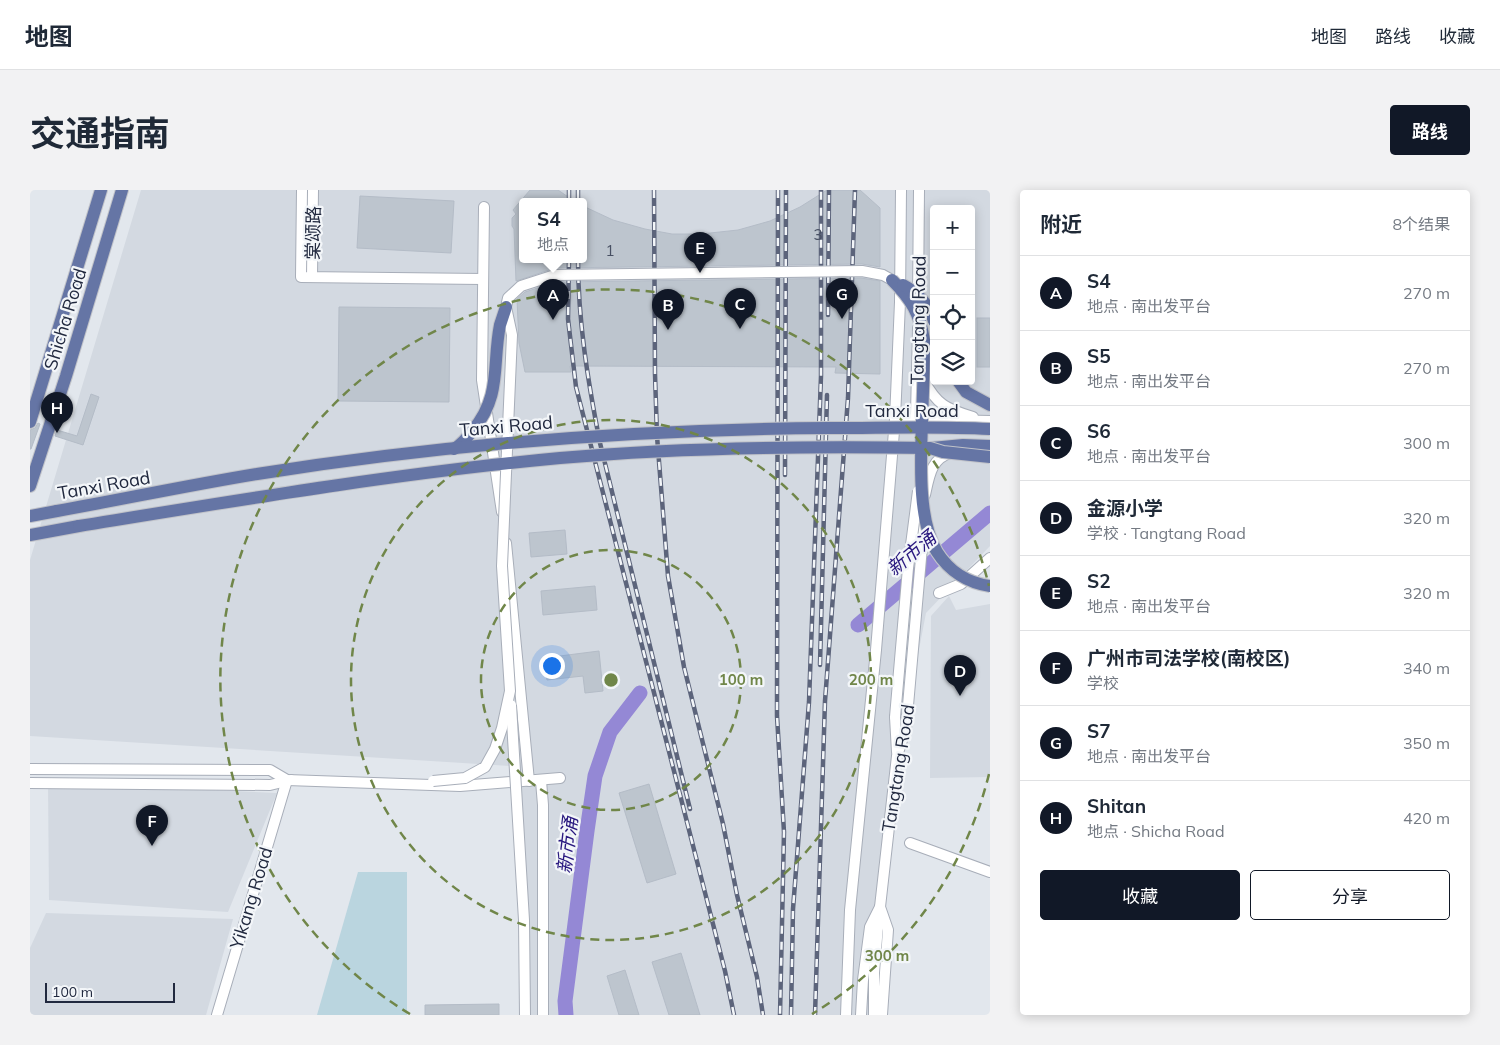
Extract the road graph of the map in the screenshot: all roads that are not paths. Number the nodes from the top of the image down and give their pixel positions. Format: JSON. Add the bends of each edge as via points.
{"nodes":[{"id":1,"x":101,"y":190,"type":"edge"},
{"id":2,"x":122,"y":190,"type":"edge"},
{"id":3,"x":302,"y":190,"type":"edge"},
{"id":4,"x":313,"y":190,"type":"edge"},
{"id":5,"x":901,"y":190,"type":"edge"},
{"id":6,"x":919,"y":190,"type":"edge"},
{"id":7,"x":484,"y":207,"type":"dead end"},
{"id":8,"x":312,"y":277,"type":"junction"},
{"id":9,"x":483,"y":279,"type":"junction"},
{"id":10,"x":892,"y":280,"type":"junction"},
{"id":11,"x":506,"y":306,"type":"junction"},
{"id":12,"x":930,"y":312,"type":"edge"},
{"id":13,"x":917,"y":368,"type":"junction"},
{"id":14,"x":961,"y":385,"type":"edge"},
{"id":15,"x":990,"y":405,"type":"edge"},
{"id":16,"x":895,"y":419,"type":"junction"},
{"id":17,"x":916,"y":419,"type":"junction"},
{"id":18,"x":30,"y":422,"type":"edge"},
{"id":19,"x":989,"y":424,"type":"edge"},
{"id":20,"x":930,"y":448,"type":"junction"},
{"id":21,"x":990,"y":448,"type":"edge"},
{"id":22,"x":970,"y":449,"type":"junction"},
{"id":23,"x":892,"y":450,"type":"junction"},
{"id":24,"x":916,"y":450,"type":"junction"},
{"id":25,"x":990,"y":457,"type":"edge"},
{"id":26,"x":921,"y":472,"type":"junction"},
{"id":27,"x":30,"y":486,"type":"edge"},
{"id":28,"x":57,"y":511,"type":"junction"},
{"id":29,"x":30,"y":516,"type":"edge"},
{"id":30,"x":920,"y":523,"type":"junction"},
{"id":31,"x":30,"y":535,"type":"edge"},
{"id":32,"x":990,"y":558,"type":"edge"},
{"id":33,"x":990,"y":586,"type":"edge"},
{"id":34,"x":939,"y":593,"type":"dead end"},
{"id":35,"x":510,"y":692,"type":"junction"},
{"id":36,"x":897,"y":756,"type":"junction"},
{"id":37,"x":30,"y":769,"type":"edge"},
{"id":38,"x":560,"y":778,"type":"dead end"},
{"id":39,"x":286,"y":780,"type":"junction"},
{"id":40,"x":541,"y":780,"type":"junction"},
{"id":41,"x":529,"y":781,"type":"junction"},
{"id":42,"x":30,"y":783,"type":"edge"},
{"id":43,"x":910,"y":843,"type":"dead end"},
{"id":44,"x":990,"y":872,"type":"edge"},
{"id":45,"x":880,"y":907,"type":"junction"},
{"id":46,"x":217,"y":1015,"type":"edge"},
{"id":47,"x":525,"y":1015,"type":"edge"},
{"id":48,"x":543,"y":1015,"type":"edge"},
{"id":49,"x":846,"y":1015,"type":"edge"},
{"id":50,"x":861,"y":1015,"type":"edge"},
{"id":51,"x":874,"y":1015,"type":"edge"},
{"id":52,"x":882,"y":1015,"type":"edge"}],
"edges":[{"from":1,"to":18,"type":"main road","name":"Shicha Road"},
{"from":2,"to":27,"type":"main road","name":"Shicha Road"},
{"from":3,"to":8,"type":"street","name":"棠颂路","via":[[300,277]]},
{"from":4,"to":8,"type":"street","name":"棠颂路"},
{"from":5,"to":16,"type":"street","name":"Tangtang Road"},
{"from":6,"to":13,"type":"street","name":"Tangtang Road"},
{"from":7,"to":9,"type":"street"},
{"from":8,"to":9,"type":"street"},
{"from":9,"to":41,"type":"street","via":[[482,380],[506,541]]},
{"from":10,"to":11,"type":"street","bridge":true,"via":[[862,271],[555,275],[521,286],[508,298]]},
{"from":10,"to":12,"type":"main road","bridge":true,"via":[[910,289]]},
{"from":10,"to":26,"type":"main road","bridge":true,"via":[[916,311],[924,340]]},
{"from":11,"to":28,"type":"main road","bridge":true,"via":[[500,325],[493,395],[476,426],[462,444],[451,451],[107,509]]},
{"from":11,"to":35,"type":"street","bridge":true,"via":[[512,335],[502,566]]},
{"from":13,"to":17,"type":"street","name":"Tangtang Road"},
{"from":13,"to":19,"type":"street","via":[[938,401],[950,410]]},
{"from":14,"to":15,"type":"main road","via":[[966,392]]},
{"from":16,"to":17,"type":"street"},
{"from":16,"to":23,"type":"street","name":"Tangtang Road"},
{"from":17,"to":19,"type":"street"},
{"from":17,"to":24,"type":"street","name":"Tangtang Road"},
{"from":19,"to":28,"type":"main road","name":"Tanxi Road","bridge":true,"via":[[765,428],[484,445],[255,475]]},
{"from":20,"to":21,"type":"main road","name":"Tanxi Road","via":[[962,445]]},
{"from":20,"to":25,"type":"main road","bridge":true},
{"from":20,"to":31,"type":"main road","name":"Tanxi Road","bridge":true,"via":[[649,452],[562,458],[273,494]]},
{"from":21,"to":22,"type":"street"},
{"from":22,"to":24,"type":"street"},
{"from":22,"to":30,"type":"street","via":[[948,453],[933,465]]},
{"from":23,"to":24,"type":"street"},
{"from":23,"to":49,"type":"street","name":"Tangtang Road","via":[[850,910]]},
{"from":24,"to":30,"type":"street","name":"Tangtang Road"},
{"from":26,"to":33,"type":"main road","bridge":true,"via":[[928,528],[936,551],[959,575]]},
{"from":26,"to":36,"type":"street","bridge":true,"via":[[908,568],[895,717]]},
{"from":28,"to":29,"type":"main road","name":"Tanxi Road"},
{"from":30,"to":36,"type":"street","name":"Tangtang Road","via":[[922,547],[906,728]]},
{"from":32,"to":34,"type":"street","via":[[961,584]]},
{"from":35,"to":39,"type":"street","bridge":true,"via":[[495,750],[485,767],[465,778],[433,781]]},
{"from":35,"to":47,"type":"street","bridge":true,"via":[[523,900]]},
{"from":36,"to":45,"type":"street","name":"Tangtang Road"},
{"from":37,"to":39,"type":"street","via":[[270,770]]},
{"from":38,"to":40,"type":"street"},
{"from":39,"to":41,"type":"street","via":[[460,786]]},
{"from":39,"to":42,"type":"street","via":[[270,785]]},
{"from":39,"to":46,"type":"street","name":"Yikang Road"},
{"from":40,"to":41,"type":"street"},
{"from":40,"to":48,"type":"street"},
{"from":43,"to":44,"type":"street"},
{"from":45,"to":50,"type":"street","via":[[870,928]]},
{"from":45,"to":51,"type":"street"},
{"from":45,"to":52,"type":"street","name":"Tangtang Road","via":[[888,930]]}]}
